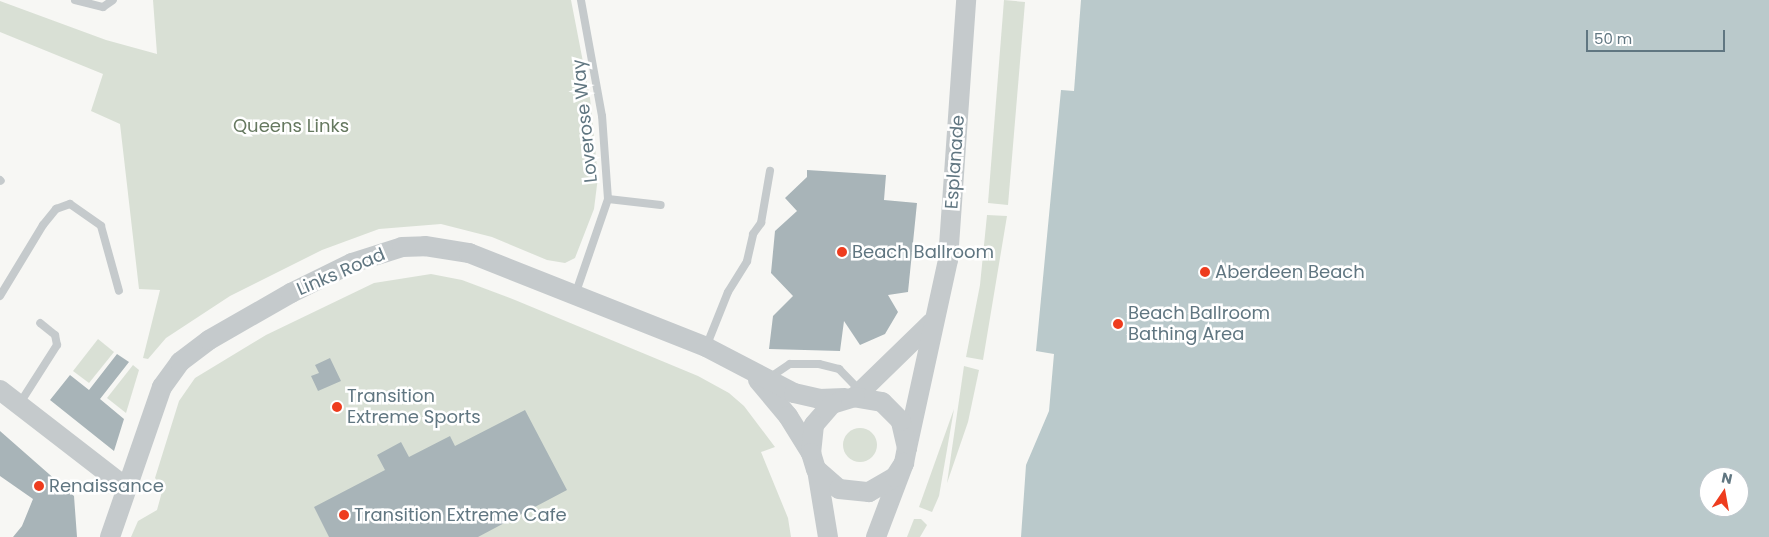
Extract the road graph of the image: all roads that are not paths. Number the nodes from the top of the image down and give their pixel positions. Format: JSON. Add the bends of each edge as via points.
{"nodes":[{"id":1,"x":75,"y":0,"type":"edge"},
{"id":2,"x":113,"y":0,"type":"edge"},
{"id":3,"x":581,"y":0,"type":"edge"},
{"id":4,"x":966,"y":0,"type":"edge"},
{"id":5,"x":770,"y":171,"type":"dead end"},
{"id":6,"x":608,"y":199,"type":"junction"},
{"id":7,"x":661,"y":205,"type":"dead end"},
{"id":8,"x":119,"y":291,"type":"dead end"},
{"id":9,"x":575,"y":295,"type":"junction"},
{"id":10,"x":0,"y":296,"type":"edge"},
{"id":11,"x":932,"y":322,"type":"junction"},
{"id":12,"x":40,"y":323,"type":"dead end"},
{"id":13,"x":706,"y":347,"type":"junction"},
{"id":14,"x":747,"y":370,"type":"junction"},
{"id":15,"x":767,"y":380,"type":"junction"},
{"id":16,"x":0,"y":390,"type":"edge"},
{"id":17,"x":858,"y":396,"type":"junction"},
{"id":18,"x":19,"y":404,"type":"junction"},
{"id":19,"x":905,"y":456,"type":"junction"},
{"id":20,"x":814,"y":461,"type":"junction"},
{"id":21,"x":127,"y":488,"type":"junction"},
{"id":22,"x":110,"y":537,"type":"edge"},
{"id":23,"x":828,"y":537,"type":"edge"},
{"id":24,"x":876,"y":537,"type":"edge"}],
"edges":[{"from":1,"to":2,"type":"lane","via":[[103,7]]},
{"from":3,"to":6,"type":"lane","name":"Loverose Way","via":[[602,116]]},
{"from":4,"to":11,"type":"street","name":"Esplanade","via":[[948,260]]},
{"from":5,"to":13,"type":"lane","via":[[761,223],[753,234],[745,266],[720,307]]},
{"from":6,"to":7,"type":"lane"},
{"from":6,"to":9,"type":"lane","name":"Loverose Way"},
{"from":8,"to":10,"type":"lane","via":[[101,226],[70,204],[56,209],[43,225]]},
{"from":9,"to":13,"type":"street","name":"Links Road"},
{"from":9,"to":21,"type":"street","name":"Links Road","via":[[448,248],[402,248],[352,263],[235,324],[180,362],[162,387]]},
{"from":11,"to":17,"type":"street"},
{"from":11,"to":19,"type":"street","name":"Esplanade"},
{"from":12,"to":18,"type":"lane","via":[[55,336],[57,345]]},
{"from":13,"to":14,"type":"street","name":"Links Road"},
{"from":14,"to":15,"type":"street","name":"Links Road"},
{"from":14,"to":20,"type":"street","name":"Links Road","via":[[788,416]]},
{"from":15,"to":17,"type":"street","name":"Links Road","via":[[805,398]]},
{"from":15,"to":17,"type":"lane","via":[[790,364],[819,364],[839,370]]},
{"from":16,"to":18,"type":"street"},
{"from":17,"to":19,"type":"street","via":[[882,402],[897,416]]},
{"from":17,"to":20,"type":"street","via":[[822,413],[814,425]]},
{"from":18,"to":21,"type":"street"},
{"from":19,"to":20,"type":"street","via":[[890,482],[869,492],[839,489]]},
{"from":19,"to":24,"type":"street","name":"Esplanade"},
{"from":20,"to":23,"type":"street"},
{"from":21,"to":22,"type":"street","name":"Links Road"}]}
